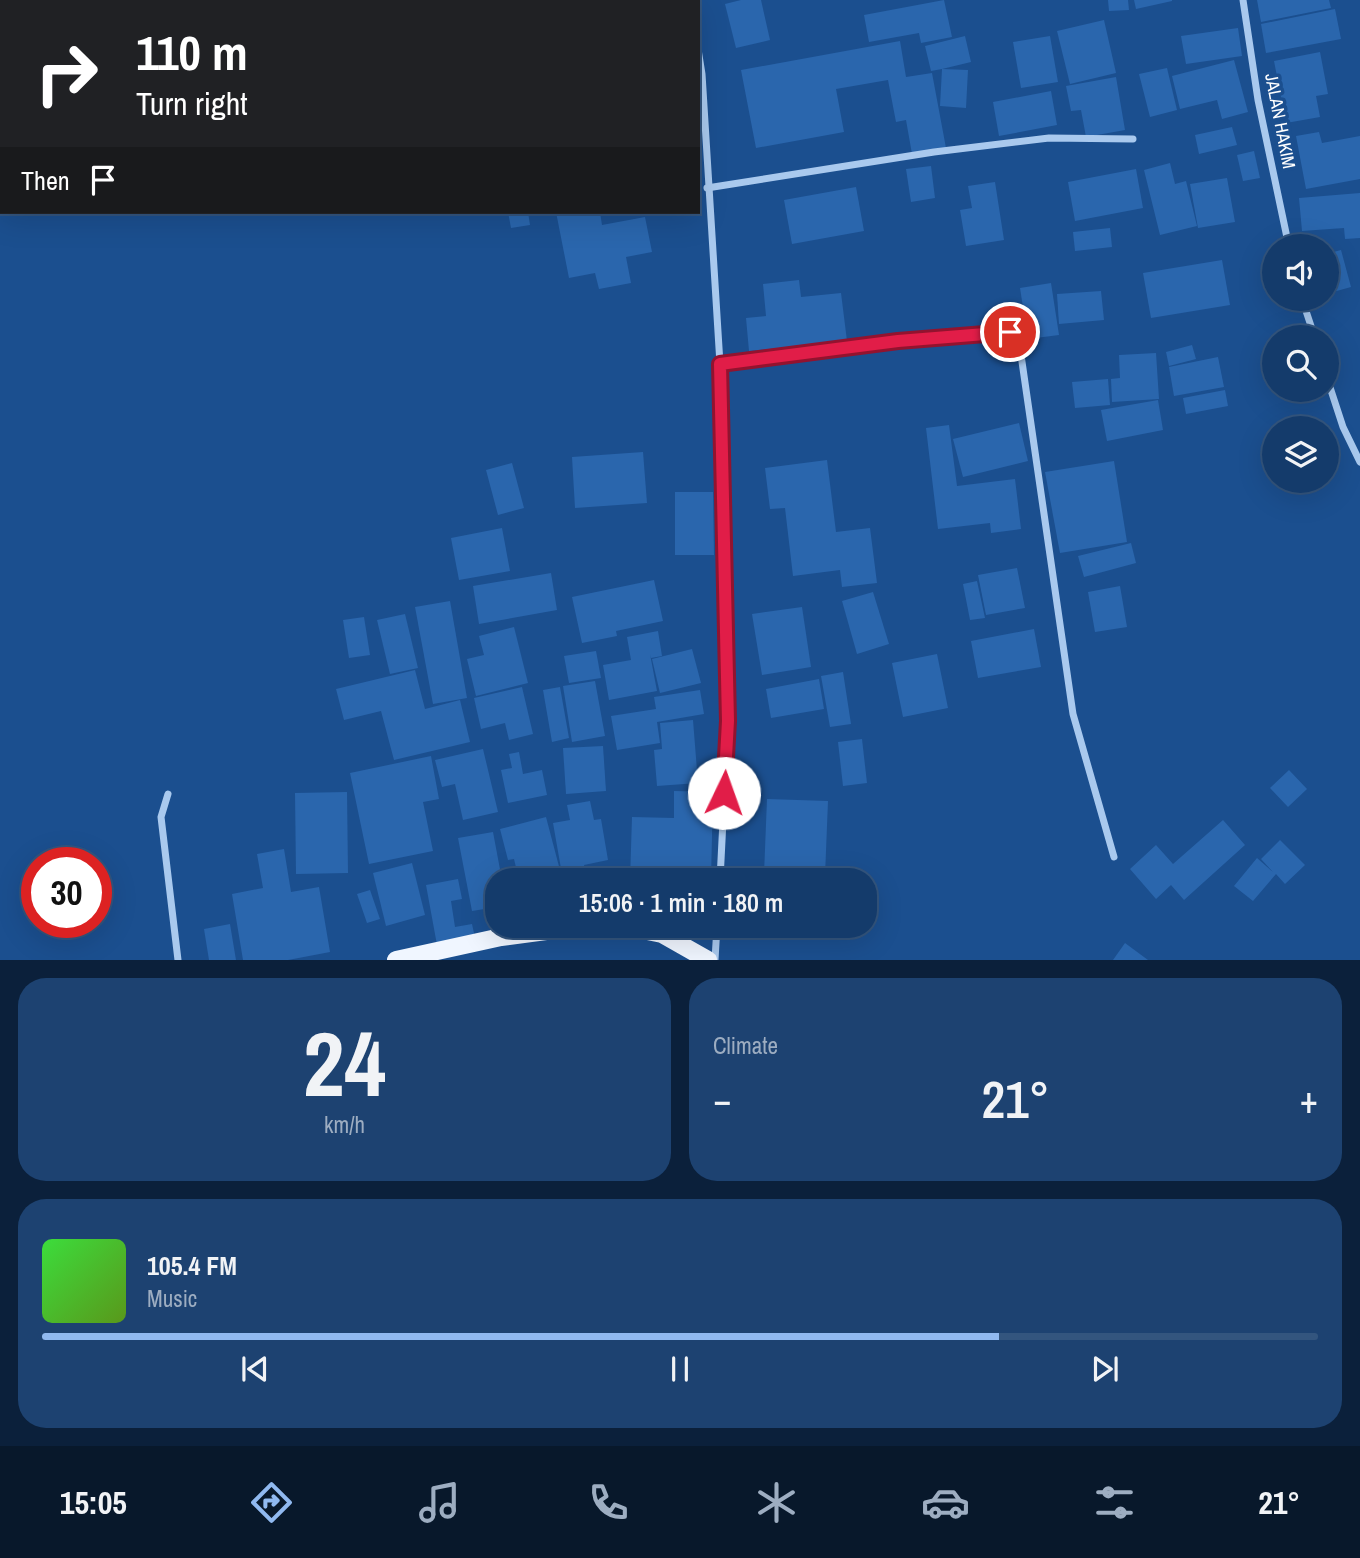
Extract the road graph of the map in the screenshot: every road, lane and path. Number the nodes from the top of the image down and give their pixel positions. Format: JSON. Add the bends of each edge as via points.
{"nodes":[{"id":1,"x":1243,"y":0,"type":"edge"},
{"id":2,"x":700,"y":62,"type":"edge"},
{"id":3,"x":1133,"y":139,"type":"dead end"},
{"id":4,"x":707,"y":188,"type":"junction"},
{"id":5,"x":1286,"y":234,"type":"edge"},
{"id":6,"x":720,"y":364,"type":"junction"},
{"id":7,"x":1335,"y":402,"type":"edge"},
{"id":8,"x":1360,"y":462,"type":"edge"},
{"id":9,"x":168,"y":794,"type":"dead end"},
{"id":10,"x":1114,"y":857,"type":"dead end"},
{"id":11,"x":721,"y":868,"type":"edge"},
{"id":12,"x":496,"y":938,"type":"edge"},
{"id":13,"x":669,"y":938,"type":"edge"},
{"id":14,"x":716,"y":938,"type":"edge"},
{"id":15,"x":178,"y":960,"type":"edge"},
{"id":16,"x":396,"y":960,"type":"edge"},
{"id":17,"x":708,"y":960,"type":"edge"},
{"id":18,"x":715,"y":960,"type":"edge"}],
"edges":[{"from":1,"to":5,"type":"street","name":"JALAN HAKIM"},
{"from":2,"to":4,"type":"street"},
{"from":3,"to":4,"type":"street","via":[[1036,139]]},
{"from":4,"to":6,"type":"street"},
{"from":6,"to":10,"type":"street","via":[[1010,332],[1020,348],[1073,714]]},
{"from":6,"to":11,"type":"street","via":[[728,721]]},
{"from":7,"to":8,"type":"street"},
{"from":9,"to":15,"type":"street","via":[[160,817]]},
{"from":12,"to":16,"type":"main road"},
{"from":13,"to":17,"type":"main road"},
{"from":14,"to":18,"type":"street"}]}
